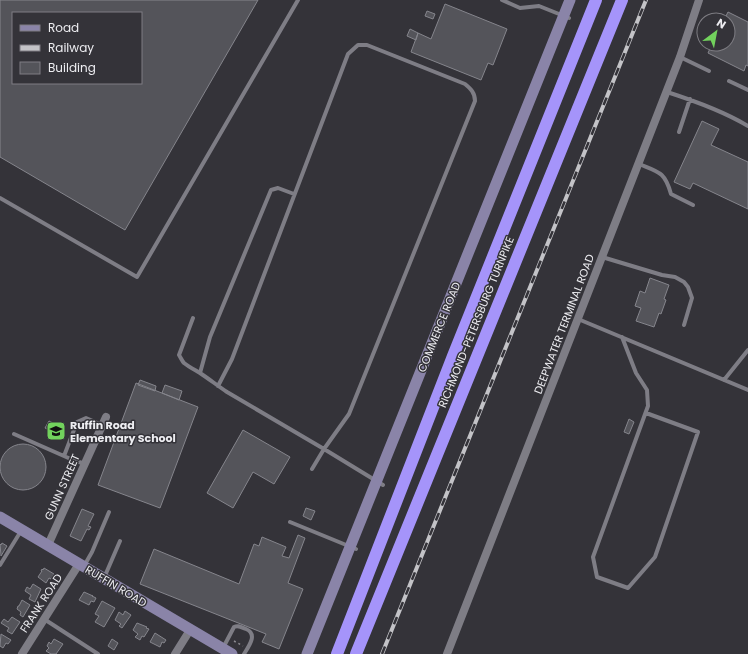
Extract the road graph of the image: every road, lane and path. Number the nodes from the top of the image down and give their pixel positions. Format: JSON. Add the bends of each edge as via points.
{"nodes":[{"id":1,"x":298,"y":0,"type":"edge"},
{"id":2,"x":502,"y":0,"type":"edge"},
{"id":3,"x":570,"y":0,"type":"edge"},
{"id":4,"x":577,"y":0,"type":"edge"},
{"id":5,"x":596,"y":0,"type":"edge"},
{"id":6,"x":622,"y":0,"type":"edge"},
{"id":7,"x":700,"y":0,"type":"edge"},
{"id":8,"x":567,"y":17,"type":"junction"},
{"id":9,"x":680,"y":57,"type":"junction"},
{"id":10,"x":708,"y":71,"type":"dead end"},
{"id":11,"x":729,"y":81,"type":"dead end"},
{"id":12,"x":748,"y":90,"type":"edge"},
{"id":13,"x":667,"y":92,"type":"junction"},
{"id":14,"x":690,"y":99,"type":"junction"},
{"id":15,"x":748,"y":126,"type":"edge"},
{"id":16,"x":679,"y":132,"type":"dead end"},
{"id":17,"x":639,"y":164,"type":"junction"},
{"id":18,"x":294,"y":194,"type":"junction"},
{"id":19,"x":0,"y":198,"type":"edge"},
{"id":20,"x":693,"y":205,"type":"dead end"},
{"id":21,"x":602,"y":257,"type":"junction"},
{"id":22,"x":194,"y":318,"type":"dead end"},
{"id":23,"x":578,"y":319,"type":"junction"},
{"id":24,"x":684,"y":325,"type":"dead end"},
{"id":25,"x":622,"y":337,"type":"junction"},
{"id":26,"x":748,"y":350,"type":"edge"},
{"id":27,"x":200,"y":373,"type":"junction"},
{"id":28,"x":724,"y":380,"type":"junction"},
{"id":29,"x":218,"y":386,"type":"junction"},
{"id":30,"x":748,"y":390,"type":"edge"},
{"id":31,"x":646,"y":413,"type":"junction"},
{"id":32,"x":104,"y":421,"type":"joint"},
{"id":33,"x":14,"y":434,"type":"dead end"},
{"id":34,"x":324,"y":449,"type":"junction"},
{"id":35,"x":64,"y":456,"type":"junction"},
{"id":36,"x":85,"y":464,"type":"junction"},
{"id":37,"x":312,"y":469,"type":"dead end"},
{"id":38,"x":380,"y":483,"type":"junction"},
{"id":39,"x":109,"y":512,"type":"dead end"},
{"id":40,"x":0,"y":517,"type":"edge"},
{"id":41,"x":290,"y":522,"type":"dead end"},
{"id":42,"x":22,"y":530,"type":"junction"},
{"id":43,"x":120,"y":541,"type":"dead end"},
{"id":44,"x":48,"y":545,"type":"junction"},
{"id":45,"x":353,"y":548,"type":"junction"},
{"id":46,"x":0,"y":565,"type":"edge"},
{"id":47,"x":82,"y":566,"type":"junction"},
{"id":48,"x":104,"y":579,"type":"junction"},
{"id":49,"x":44,"y":619,"type":"junction"},
{"id":50,"x":190,"y":630,"type":"junction"},
{"id":51,"x":228,"y":637,"type":"junction"},
{"id":52,"x":222,"y":648,"type":"junction"},
{"id":53,"x":247,"y":649,"type":"junction"},
{"id":54,"x":22,"y":654,"type":"edge"},
{"id":55,"x":98,"y":654,"type":"edge"},
{"id":56,"x":175,"y":654,"type":"edge"},
{"id":57,"x":232,"y":654,"type":"edge"},
{"id":58,"x":244,"y":654,"type":"edge"},
{"id":59,"x":307,"y":654,"type":"edge"},
{"id":60,"x":314,"y":654,"type":"edge"},
{"id":61,"x":336,"y":654,"type":"edge"},
{"id":62,"x":356,"y":654,"type":"edge"},
{"id":63,"x":447,"y":654,"type":"edge"}],
"edges":[{"from":1,"to":19,"type":"lane","via":[[137,277]]},
{"from":2,"to":8,"type":"lane","via":[[520,8],[540,6]]},
{"from":3,"to":8,"type":"main road","name":"COMMERCE ROAD"},
{"from":4,"to":8,"type":"main road","name":"COMMERCE ROAD"},
{"from":5,"to":61,"type":"highway","name":"RICHMOND-PETERSBURG TURNPIKE"},
{"from":6,"to":62,"type":"highway","name":"RICHMOND-PETERSBURG TURNPIKE"},
{"from":7,"to":9,"type":"street","name":"DEEPWATER TERMINAL ROAD"},
{"from":8,"to":38,"type":"main road","name":"COMMERCE ROAD"},
{"from":9,"to":10,"type":"lane"},
{"from":9,"to":13,"type":"street","name":"DEEPWATER TERMINAL ROAD"},
{"from":11,"to":12,"type":"lane"},
{"from":13,"to":14,"type":"lane"},
{"from":13,"to":17,"type":"street","name":"DEEPWATER TERMINAL ROAD"},
{"from":14,"to":15,"type":"lane"},
{"from":14,"to":16,"type":"lane"},
{"from":17,"to":20,"type":"lane","via":[[666,178],[671,194]]},
{"from":17,"to":21,"type":"street","name":"DEEPWATER TERMINAL ROAD"},
{"from":18,"to":27,"type":"lane","via":[[278,188],[270,190],[210,337]]},
{"from":18,"to":29,"type":"lane","via":[[232,359]]},
{"from":18,"to":34,"type":"lane","via":[[348,54],[358,45],[367,45],[465,84],[472,90],[475,101],[349,414]]},
{"from":21,"to":23,"type":"street","name":"DEEPWATER TERMINAL ROAD"},
{"from":21,"to":24,"type":"lane","via":[[675,277],[684,282],[692,298]]},
{"from":22,"to":27,"type":"lane","via":[[179,355],[183,362]]},
{"from":23,"to":25,"type":"lane"},
{"from":23,"to":63,"type":"street","name":"DEEPWATER TERMINAL ROAD"},
{"from":25,"to":28,"type":"lane"},
{"from":25,"to":31,"type":"lane","via":[[636,373],[647,390]]},
{"from":26,"to":28,"type":"lane"},
{"from":27,"to":29,"type":"lane"},
{"from":28,"to":30,"type":"lane"},
{"from":29,"to":34,"type":"lane"},
{"from":31,"to":31,"type":"lane","via":[[594,557],[597,577],[628,588],[655,557],[698,432]]},
{"from":32,"to":35,"type":"lane","via":[[86,418],[77,422]]},
{"from":32,"to":36,"type":"street","name":"GUNN STREET"},
{"from":33,"to":35,"type":"lane"},
{"from":34,"to":37,"type":"lane"},
{"from":34,"to":38,"type":"lane"},
{"from":35,"to":36,"type":"lane"},
{"from":36,"to":44,"type":"street","name":"GUNN STREET"},
{"from":38,"to":45,"type":"main road","name":"COMMERCE ROAD"},
{"from":39,"to":47,"type":"lane","via":[[92,552]]},
{"from":40,"to":42,"type":"main road","name":"RUFFIN ROAD"},
{"from":41,"to":45,"type":"lane"},
{"from":42,"to":44,"type":"main road","name":"RUFFIN ROAD"},
{"from":42,"to":46,"type":"lane"},
{"from":43,"to":48,"type":"lane"},
{"from":44,"to":47,"type":"main road","name":"RUFFIN ROAD"},
{"from":45,"to":59,"type":"main road","name":"COMMERCE ROAD"},
{"from":45,"to":60,"type":"main road","name":"COMMERCE ROAD"},
{"from":47,"to":48,"type":"main road","name":"RUFFIN ROAD"},
{"from":47,"to":49,"type":"street","name":"FRANK ROAD"},
{"from":48,"to":50,"type":"main road","name":"RUFFIN ROAD"},
{"from":49,"to":54,"type":"street","name":"FRANK ROAD"},
{"from":49,"to":55,"type":"lane"},
{"from":50,"to":52,"type":"main road","name":"RUFFIN ROAD"},
{"from":50,"to":56,"type":"street"},
{"from":51,"to":52,"type":"lane"},
{"from":51,"to":53,"type":"path"},
{"from":51,"to":53,"type":"lane","via":[[235,626],[250,631],[253,638]]},
{"from":52,"to":57,"type":"main road","name":"RUFFIN ROAD"},
{"from":53,"to":58,"type":"lane"}]}
